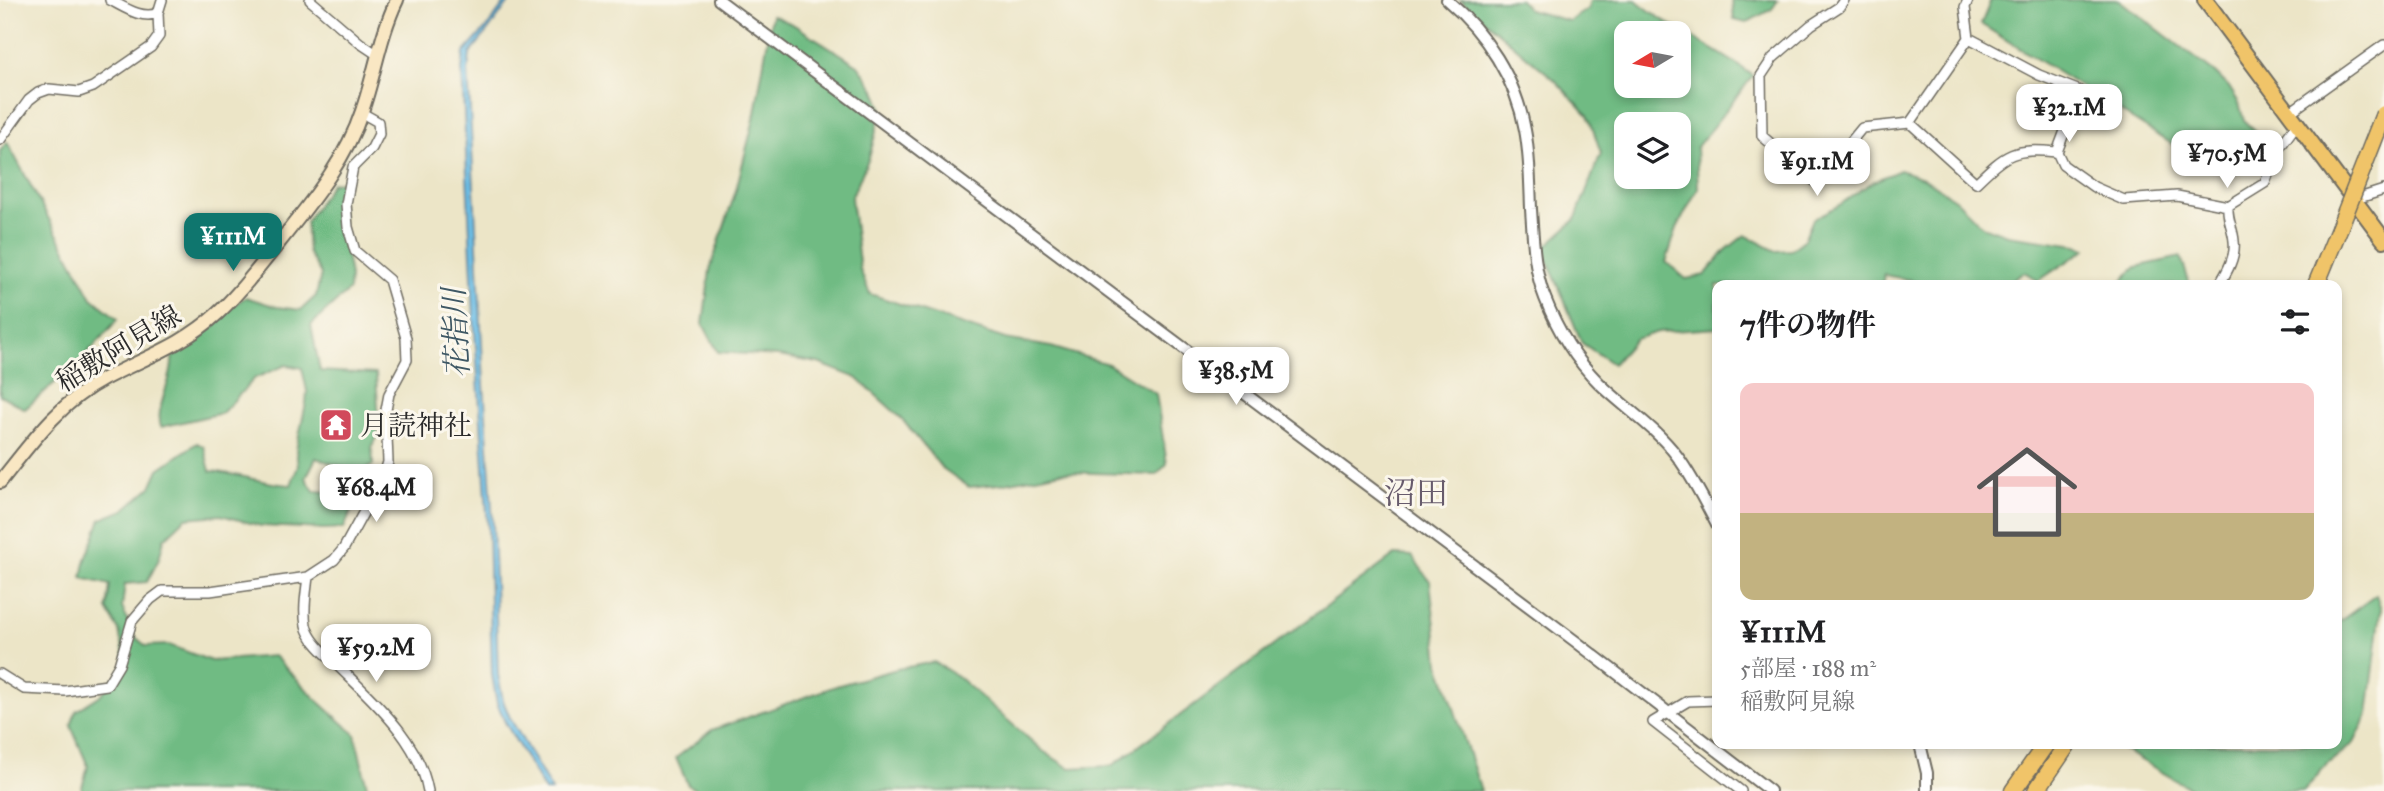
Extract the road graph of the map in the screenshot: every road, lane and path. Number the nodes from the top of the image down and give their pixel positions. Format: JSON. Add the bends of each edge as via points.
{"nodes":[{"id":1,"x":110,"y":0,"type":"edge"},
{"id":2,"x":162,"y":0,"type":"edge"},
{"id":3,"x":310,"y":0,"type":"edge"},
{"id":4,"x":397,"y":0,"type":"edge"},
{"id":5,"x":719,"y":0,"type":"edge"},
{"id":6,"x":1447,"y":0,"type":"edge"},
{"id":7,"x":1844,"y":0,"type":"edge"},
{"id":8,"x":1968,"y":0,"type":"edge"},
{"id":9,"x":2205,"y":0,"type":"edge"},
{"id":10,"x":158,"y":13,"type":"junction"},
{"id":11,"x":1969,"y":38,"type":"junction"},
{"id":12,"x":2384,"y":45,"type":"edge"},
{"id":13,"x":378,"y":55,"type":"junction"},
{"id":14,"x":362,"y":113,"type":"junction"},
{"id":15,"x":2384,"y":114,"type":"edge"},
{"id":16,"x":2293,"y":118,"type":"junction"},
{"id":17,"x":1910,"y":123,"type":"junction"},
{"id":18,"x":0,"y":140,"type":"edge"},
{"id":19,"x":2057,"y":152,"type":"junction"},
{"id":20,"x":2384,"y":190,"type":"edge"},
{"id":21,"x":2353,"y":200,"type":"junction"},
{"id":22,"x":2228,"y":206,"type":"junction"},
{"id":23,"x":2384,"y":240,"type":"edge"},
{"id":24,"x":2222,"y":280,"type":"edge"},
{"id":25,"x":2318,"y":280,"type":"edge"},
{"id":26,"x":0,"y":482,"type":"edge"},
{"id":27,"x":1712,"y":516,"type":"edge"},
{"id":28,"x":308,"y":578,"type":"junction"},
{"id":29,"x":0,"y":674,"type":"edge"},
{"id":30,"x":1712,"y":700,"type":"edge"},
{"id":31,"x":1667,"y":713,"type":"junction"},
{"id":32,"x":1712,"y":747,"type":"edge"},
{"id":33,"x":1715,"y":749,"type":"edge"},
{"id":34,"x":1921,"y":749,"type":"edge"},
{"id":35,"x":2042,"y":749,"type":"edge"},
{"id":36,"x":2065,"y":749,"type":"edge"},
{"id":37,"x":428,"y":791,"type":"edge"},
{"id":38,"x":1741,"y":791,"type":"edge"},
{"id":39,"x":1770,"y":791,"type":"edge"},
{"id":40,"x":1927,"y":791,"type":"edge"},
{"id":41,"x":2013,"y":791,"type":"edge"},
{"id":42,"x":2036,"y":791,"type":"edge"}],
"edges":[{"from":1,"to":10,"type":"street","via":[[140,14]]},
{"from":2,"to":10,"type":"street"},
{"from":3,"to":13,"type":"street"},
{"from":4,"to":13,"type":"main road","name":"稲敷阿見線"},
{"from":5,"to":31,"type":"street"},
{"from":6,"to":27,"type":"street","via":[[1485,39],[1518,102],[1528,147],[1538,272],[1556,322],[1590,372],[1678,457]]},
{"from":7,"to":17,"type":"street","via":[[1773,58],[1762,76],[1762,136],[1817,183],[1862,128]]},
{"from":8,"to":11,"type":"street"},
{"from":9,"to":16,"type":"main road"},
{"from":10,"to":18,"type":"street","via":[[159,36],[151,47],[93,87],[38,93]]},
{"from":11,"to":17,"type":"street"},
{"from":11,"to":19,"type":"street","via":[[2080,91]]},
{"from":12,"to":16,"type":"street"},
{"from":13,"to":14,"type":"main road","name":"稲敷阿見線"},
{"from":14,"to":26,"type":"main road","name":"稲敷阿見線","via":[[329,177],[220,312],[167,349],[79,395],[42,430]]},
{"from":14,"to":28,"type":"street","via":[[378,122],[379,134],[353,167],[346,204],[348,227],[355,251],[389,280],[406,338],[407,360],[389,394],[388,462],[379,486],[345,548]]},
{"from":15,"to":25,"type":"highway","bridge":true},
{"from":16,"to":21,"type":"main road"},
{"from":16,"to":22,"type":"street","via":[[2265,183]]},
{"from":17,"to":19,"type":"street","via":[[1976,183],[2000,160],[2027,150]]},
{"from":19,"to":22,"type":"street","via":[[2063,164],[2084,180],[2124,200],[2177,196]]},
{"from":20,"to":21,"type":"street"},
{"from":21,"to":23,"type":"main road"},
{"from":22,"to":24,"type":"street","via":[[2233,260]]},
{"from":28,"to":29,"type":"street","via":[[210,591],[162,591],[132,621],[119,665],[107,685],[65,691],[24,689]]},
{"from":28,"to":37,"type":"street","via":[[306,629],[385,713],[416,754]]},
{"from":30,"to":31,"type":"street","via":[[1688,701]]},
{"from":31,"to":32,"type":"street"},
{"from":31,"to":38,"type":"street","via":[[1653,722]]},
{"from":33,"to":39,"type":"street"},
{"from":34,"to":40,"type":"street"},
{"from":35,"to":41,"type":"highway"},
{"from":36,"to":42,"type":"highway"}]}
